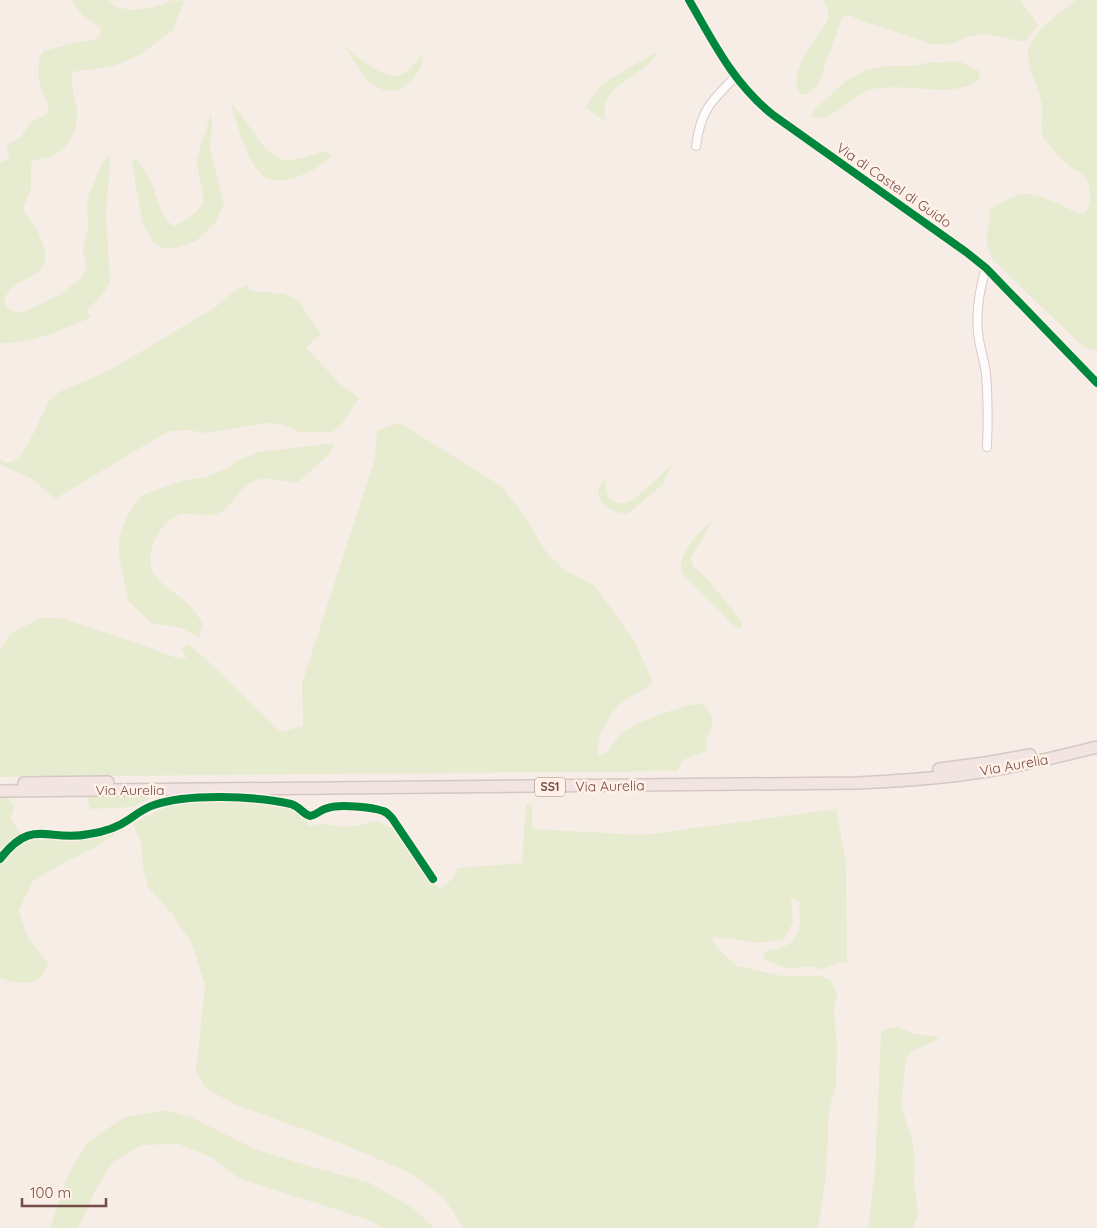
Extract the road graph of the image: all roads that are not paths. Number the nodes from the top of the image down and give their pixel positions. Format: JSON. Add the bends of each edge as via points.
{"nodes":[{"id":1,"x":689,"y":0,"type":"edge"},
{"id":2,"x":735,"y":77,"type":"junction"},
{"id":3,"x":696,"y":146,"type":"dead end"},
{"id":4,"x":986,"y":268,"type":"junction"},
{"id":5,"x":1097,"y":383,"type":"edge"},
{"id":6,"x":987,"y":447,"type":"dead end"},
{"id":7,"x":1097,"y":739,"type":"edge"},
{"id":8,"x":1097,"y":747,"type":"edge"},
{"id":9,"x":0,"y":783,"type":"edge"},
{"id":10,"x":0,"y":791,"type":"edge"},
{"id":11,"x":0,"y":859,"type":"edge"},
{"id":12,"x":434,"y":879,"type":"dead end"}],
"edges":[{"from":1,"to":2,"type":"street","name":"Via di Castel di Guido"},
{"from":2,"to":3,"type":"street","via":[[705,110]]},
{"from":2,"to":4,"type":"street","name":"Via di Castel di Guido","via":[[773,115]]},
{"from":4,"to":5,"type":"street","name":"Via di Castel di Guido"},
{"from":4,"to":6,"type":"street","via":[[982,279],[978,331],[986,372]]},
{"from":7,"to":9,"type":"highway","name":"Via Aurelia","number":"SS1","via":[[985,763],[858,776]]},
{"from":8,"to":10,"type":"highway","name":"Via Aurelia","number":"SS1","via":[[987,771],[866,783]]},
{"from":11,"to":12,"type":"street","via":[[13,844],[31,834],[80,836],[112,828],[160,803],[204,798],[260,799],[292,804],[310,816],[335,807],[382,811],[392,818]]}]}
